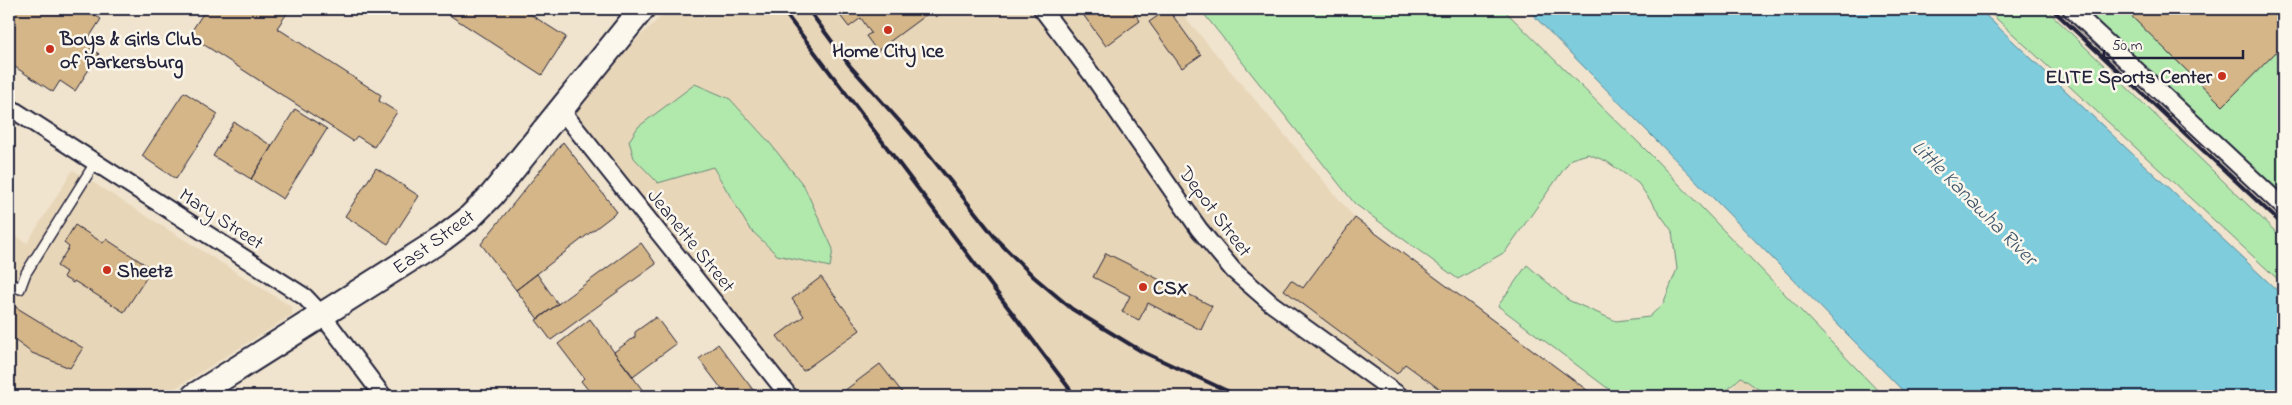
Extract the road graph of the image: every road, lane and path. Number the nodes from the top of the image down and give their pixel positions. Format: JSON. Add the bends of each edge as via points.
{"nodes":[{"id":1,"x":642,"y":9,"type":"edge"},
{"id":2,"x":1042,"y":9,"type":"edge"},
{"id":3,"x":2071,"y":9,"type":"edge"},
{"id":4,"x":9,"y":107,"type":"edge"},
{"id":5,"x":561,"y":110,"type":"junction"},
{"id":6,"x":95,"y":163,"type":"junction"},
{"id":7,"x":2283,"y":207,"type":"edge"},
{"id":8,"x":9,"y":282,"type":"edge"},
{"id":9,"x":323,"y":316,"type":"junction"},
{"id":10,"x":194,"y":396,"type":"edge"},
{"id":11,"x":383,"y":396,"type":"edge"},
{"id":12,"x":789,"y":396,"type":"edge"},
{"id":13,"x":1400,"y":396,"type":"edge"}],
"edges":[{"from":1,"to":5,"type":"main road","name":"East Street"},
{"from":2,"to":13,"type":"street","name":"Depot Street","via":[[1199,229],[1233,270],[1272,304]]},
{"from":3,"to":7,"type":"street"},
{"from":4,"to":6,"type":"street","name":"Mary Street"},
{"from":5,"to":9,"type":"main road","name":"East Street","via":[[468,220]]},
{"from":5,"to":12,"type":"street","name":"Jeanette Street"},
{"from":6,"to":8,"type":"lane","via":[[26,273],[20,289]]},
{"from":6,"to":9,"type":"street","name":"Mary Street","via":[[305,297]]},
{"from":9,"to":10,"type":"main road","name":"East Street"},
{"from":9,"to":11,"type":"street","name":"Mary Street"}]}
